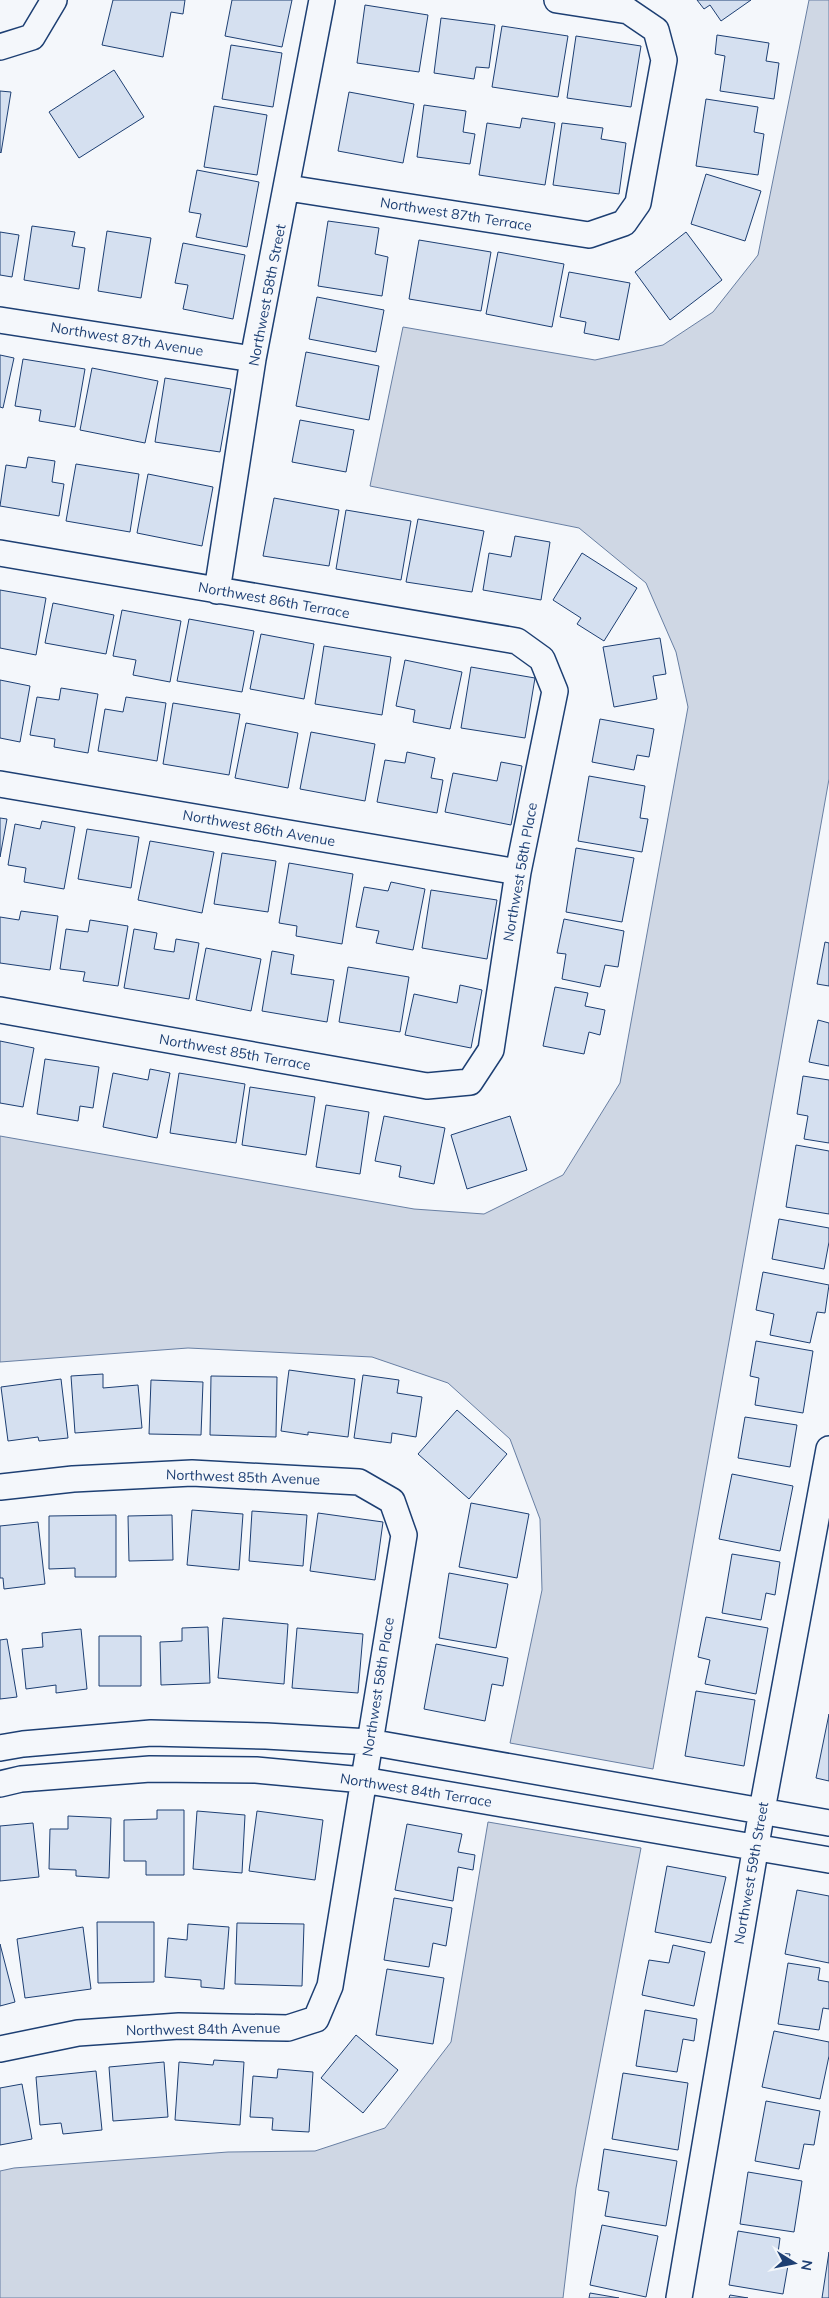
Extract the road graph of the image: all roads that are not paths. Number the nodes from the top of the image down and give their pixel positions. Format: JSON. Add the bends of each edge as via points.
{"nodes":[{"id":1,"x":54,"y":0,"type":"edge"},
{"id":2,"x":322,"y":0,"type":"edge"},
{"id":3,"x":557,"y":0,"type":"edge"},
{"id":4,"x":0,"y":46,"type":"edge"},
{"id":5,"x":288,"y":188,"type":"junction"},
{"id":6,"x":0,"y":320,"type":"edge"},
{"id":7,"x":254,"y":359,"type":"junction"},
{"id":8,"x":0,"y":553,"type":"edge"},
{"id":9,"x":217,"y":591,"type":"junction"},
{"id":10,"x":542,"y":659,"type":"joint"},
{"id":11,"x":0,"y":784,"type":"edge"},
{"id":12,"x":518,"y":872,"type":"junction"},
{"id":13,"x":0,"y":1010,"type":"edge"},
{"id":14,"x":470,"y":1082,"type":"joint"},
{"id":15,"x":829,"y":1449,"type":"edge"},
{"id":16,"x":0,"y":1488,"type":"edge"},
{"id":17,"x":392,"y":1501,"type":"joint"},
{"id":18,"x":369,"y":1742,"type":"junction"},
{"id":19,"x":0,"y":1748,"type":"edge"},
{"id":20,"x":363,"y":1780,"type":"junction"},
{"id":21,"x":0,"y":1784,"type":"edge"},
{"id":22,"x":762,"y":1810,"type":"junction"},
{"id":23,"x":829,"y":1823,"type":"edge"},
{"id":24,"x":755,"y":1847,"type":"junction"},
{"id":25,"x":829,"y":1860,"type":"edge"},
{"id":26,"x":316,"y":2019,"type":"joint"},
{"id":27,"x":0,"y":2049,"type":"edge"},
{"id":28,"x":679,"y":2298,"type":"edge"}],
"edges":[{"from":1,"to":4,"type":"street","via":[[32,37]]},
{"from":2,"to":5,"type":"street","name":"Northwest 58th Street"},
{"from":3,"to":5,"type":"street","name":"Northwest 87th Terrace","via":[[628,11],[656,30],[664,60],[638,203],[624,223],[589,235]]},
{"from":5,"to":7,"type":"street","name":"Northwest 58th Street"},
{"from":6,"to":7,"type":"street","name":"Northwest 87th Avenue"},
{"from":7,"to":9,"type":"street","name":"Northwest 58th Street"},
{"from":8,"to":9,"type":"street","name":"Northwest 86th Terrace"},
{"from":9,"to":10,"type":"street","name":"Northwest 86th Terrace","via":[[517,642]]},
{"from":10,"to":12,"type":"street","name":"Northwest 58th Place","via":[[555,691]]},
{"from":11,"to":12,"type":"street","name":"Northwest 86th Avenue"},
{"from":12,"to":14,"type":"street","name":"Northwest 58th Place","via":[[491,1050]]},
{"from":13,"to":14,"type":"street","name":"Northwest 85th Terrace","via":[[428,1086]]},
{"from":15,"to":22,"type":"street","name":"Northwest 59th Street"},
{"from":16,"to":17,"type":"street","name":"Northwest 85th Avenue","via":[[74,1479],[192,1473],[359,1482]]},
{"from":17,"to":18,"type":"street","name":"Northwest 58th Place","via":[[404,1535]]},
{"from":18,"to":19,"type":"street","via":[[151,1733]]},
{"from":18,"to":20,"type":"street","name":"Northwest 58th Place"},
{"from":18,"to":22,"type":"street"},
{"from":20,"to":21,"type":"street","name":"Northwest 84th Terrace","via":[[256,1770],[150,1769],[21,1779]]},
{"from":20,"to":24,"type":"street","name":"Northwest 84th Terrace"},
{"from":20,"to":26,"type":"street","name":"Northwest 58th Place","via":[[330,1986]]},
{"from":22,"to":23,"type":"street"},
{"from":22,"to":24,"type":"street","name":"Northwest 59th Street"},
{"from":24,"to":25,"type":"street","name":"Northwest 84th Terrace"},
{"from":24,"to":28,"type":"street","name":"Northwest 59th Street"},
{"from":26,"to":27,"type":"street","name":"Northwest 84th Avenue","via":[[288,2028],[179,2026],[78,2033]]}]}
